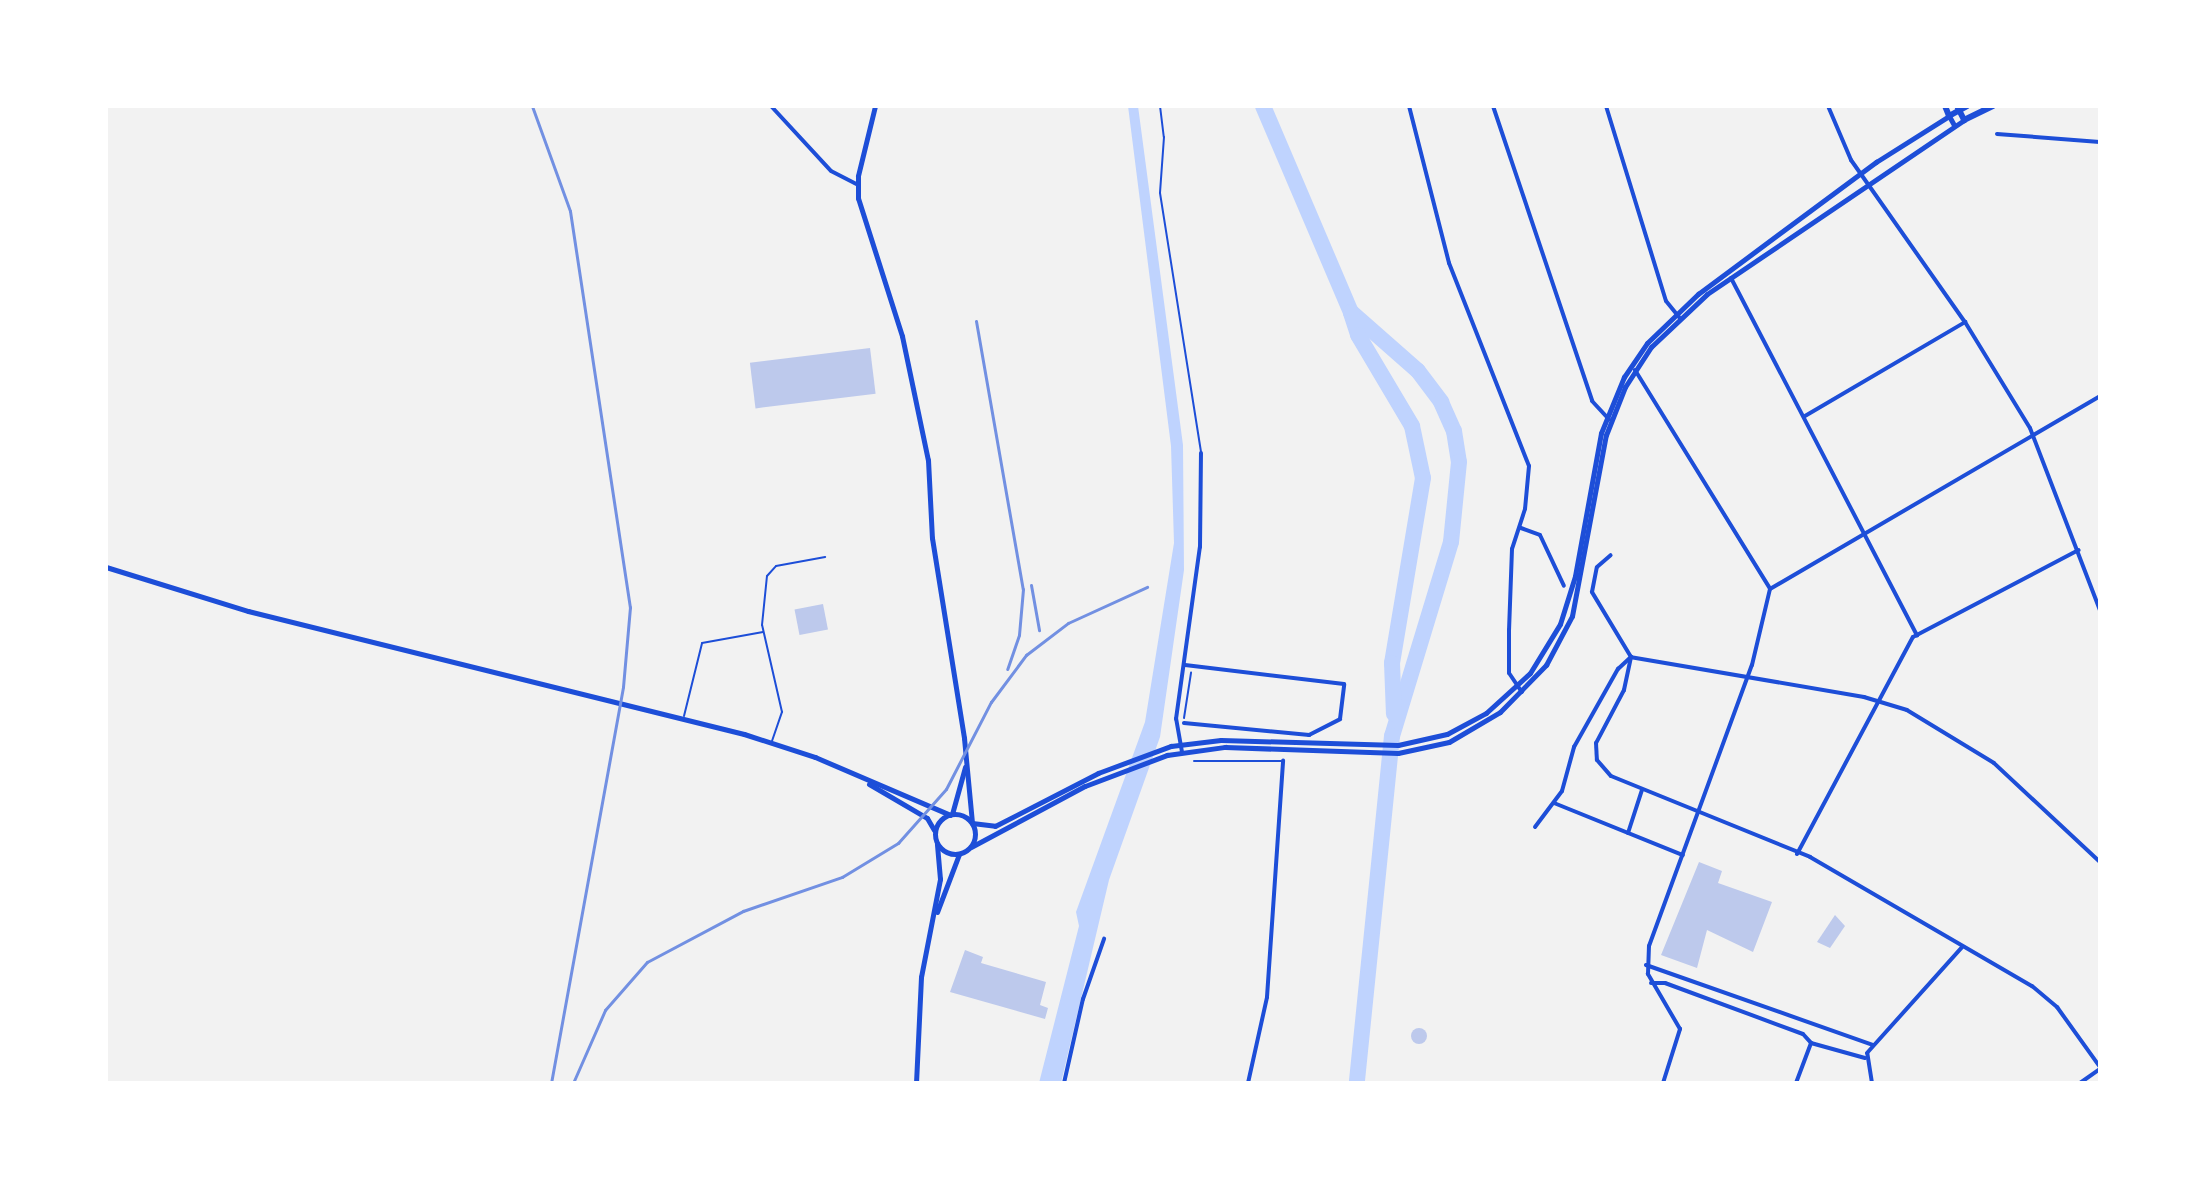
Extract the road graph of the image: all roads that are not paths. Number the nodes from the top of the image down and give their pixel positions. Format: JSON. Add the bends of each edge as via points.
{"nodes":[{"id":1,"x":771,"y":106,"type":"edge"},
{"id":2,"x":875,"y":106,"type":"edge"},
{"id":3,"x":1160,"y":106,"type":"edge"},
{"id":4,"x":1409,"y":106,"type":"edge"},
{"id":5,"x":1493,"y":106,"type":"edge"},
{"id":6,"x":1606,"y":106,"type":"edge"},
{"id":7,"x":1828,"y":106,"type":"edge"},
{"id":8,"x":1945,"y":106,"type":"edge"},
{"id":9,"x":1967,"y":106,"type":"edge"},
{"id":10,"x":1993,"y":106,"type":"edge"},
{"id":11,"x":1958,"y":108,"type":"edge"},
{"id":12,"x":1949,"y":116,"type":"junction"},
{"id":13,"x":1964,"y":120,"type":"junction"},
{"id":14,"x":1954,"y":125,"type":"junction"},
{"id":15,"x":1997,"y":134,"type":"dead end"},
{"id":16,"x":2100,"y":142,"type":"edge"},
{"id":17,"x":1860,"y":173,"type":"junction"},
{"id":18,"x":1866,"y":182,"type":"junction"},
{"id":19,"x":857,"y":184,"type":"junction"},
{"id":20,"x":1729,"y":276,"type":"junction"},
{"id":21,"x":1677,"y":315,"type":"junction"},
{"id":22,"x":1965,"y":322,"type":"junction"},
{"id":23,"x":1635,"y":370,"type":"junction"},
{"id":24,"x":2100,"y":396,"type":"edge"},
{"id":25,"x":1805,"y":416,"type":"junction"},
{"id":26,"x":1608,"y":419,"type":"junction"},
{"id":27,"x":2033,"y":434,"type":"junction"},
{"id":28,"x":1201,"y":453,"type":"joint"},
{"id":29,"x":1521,"y":528,"type":"junction"},
{"id":30,"x":1863,"y":533,"type":"junction"},
{"id":31,"x":2079,"y":550,"type":"junction"},
{"id":32,"x":1611,"y":555,"type":"dead end"},
{"id":33,"x":825,"y":557,"type":"dead end"},
{"id":34,"x":106,"y":567,"type":"edge"},
{"id":35,"x":1564,"y":586,"type":"dead end"},
{"id":36,"x":1770,"y":589,"type":"junction"},
{"id":37,"x":2100,"y":610,"type":"edge"},
{"id":38,"x":763,"y":632,"type":"junction"},
{"id":39,"x":1917,"y":635,"type":"junction"},
{"id":40,"x":1631,"y":657,"type":"junction"},
{"id":41,"x":1185,"y":665,"type":"junction"},
{"id":42,"x":1748,"y":674,"type":"junction"},
{"id":43,"x":1517,"y":687,"type":"junction"},
{"id":44,"x":1522,"y":692,"type":"junction"},
{"id":45,"x":1878,"y":700,"type":"junction"},
{"id":46,"x":684,"y":717,"type":"junction"},
{"id":47,"x":1184,"y":723,"type":"road end"},
{"id":48,"x":772,"y":742,"type":"junction"},
{"id":49,"x":1180,"y":744,"type":"junction"},
{"id":50,"x":1182,"y":752,"type":"junction"},
{"id":51,"x":966,"y":754,"type":"junction"},
{"id":52,"x":1194,"y":761,"type":"dead end"},
{"id":53,"x":1283,"y":761,"type":"joint"},
{"id":54,"x":858,"y":777,"type":"junction"},
{"id":55,"x":1642,"y":790,"type":"junction"},
{"id":56,"x":1554,"y":803,"type":"junction"},
{"id":57,"x":950,"y":814,"type":"junction"},
{"id":58,"x":1696,"y":815,"type":"junction"},
{"id":59,"x":972,"y":823,"type":"junction"},
{"id":60,"x":1535,"y":827,"type":"dead end"},
{"id":61,"x":1628,"y":833,"type":"junction"},
{"id":62,"x":935,"y":835,"type":"junction"},
{"id":63,"x":937,"y":844,"type":"junction"},
{"id":64,"x":971,"y":847,"type":"junction"},
{"id":65,"x":959,"y":854,"type":"junction"},
{"id":66,"x":1683,"y":855,"type":"junction"},
{"id":67,"x":1796,"y":855,"type":"junction"},
{"id":68,"x":2100,"y":862,"type":"edge"},
{"id":69,"x":931,"y":928,"type":"junction"},
{"id":70,"x":1104,"y":939,"type":"dead end"},
{"id":71,"x":1963,"y":947,"type":"junction"},
{"id":72,"x":1646,"y":965,"type":"junction"},
{"id":73,"x":1651,"y":983,"type":"junction"},
{"id":74,"x":1811,"y":1043,"type":"junction"},
{"id":75,"x":1873,"y":1045,"type":"junction"},
{"id":76,"x":1865,"y":1058,"type":"junction"},
{"id":77,"x":2100,"y":1068,"type":"edge"},
{"id":78,"x":2090,"y":1076,"type":"junction"},
{"id":79,"x":916,"y":1083,"type":"edge"},
{"id":80,"x":1064,"y":1083,"type":"edge"},
{"id":81,"x":1248,"y":1083,"type":"edge"},
{"id":82,"x":1663,"y":1083,"type":"edge"},
{"id":83,"x":1796,"y":1083,"type":"edge"},
{"id":84,"x":1872,"y":1083,"type":"edge"},
{"id":85,"x":2080,"y":1083,"type":"edge"},
{"id":86,"x":2094,"y":1083,"type":"edge"}],
"edges":[{"from":1,"to":19,"type":"street","via":[[831,171]]},
{"from":2,"to":19,"type":"street"},
{"from":3,"to":28,"type":"lane","via":[[1160,193]]},
{"from":4,"to":29,"type":"street","via":[[1449,263],[1527,458],[1529,484]]},
{"from":5,"to":26,"type":"street","via":[[1592,401]]},
{"from":6,"to":21,"type":"street","via":[[1666,301]]},
{"from":7,"to":17,"type":"street"},
{"from":8,"to":12,"type":"main road"},
{"from":9,"to":11,"type":"main road"},
{"from":10,"to":13,"type":"main road"},
{"from":11,"to":12,"type":"main road"},
{"from":11,"to":13,"type":"main road"},
{"from":12,"to":14,"type":"street"},
{"from":12,"to":17,"type":"street"},
{"from":13,"to":14,"type":"street"},
{"from":14,"to":18,"type":"street"},
{"from":15,"to":16,"type":"street"},
{"from":17,"to":18,"type":"street"},
{"from":17,"to":20,"type":"street"},
{"from":18,"to":20,"type":"street"},
{"from":18,"to":22,"type":"street"},
{"from":19,"to":51,"type":"street","via":[[865,230],[902,336],[928,460],[932,538]]},
{"from":20,"to":21,"type":"street"},
{"from":20,"to":25,"type":"street"},
{"from":21,"to":23,"type":"street"},
{"from":21,"to":26,"type":"street","via":[[1630,367]]},
{"from":22,"to":25,"type":"street"},
{"from":22,"to":27,"type":"street"},
{"from":23,"to":26,"type":"street"},
{"from":23,"to":36,"type":"street"},
{"from":24,"to":27,"type":"street"},
{"from":25,"to":30,"type":"street"},
{"from":26,"to":43,"type":"street","via":[[1565,613],[1546,651]]},
{"from":26,"to":44,"type":"street","via":[[1572,616],[1553,655]]},
{"from":27,"to":30,"type":"street"},
{"from":27,"to":31,"type":"street"},
{"from":28,"to":41,"type":"street","via":[[1200,547]]},
{"from":29,"to":35,"type":"street","via":[[1540,535]]},
{"from":29,"to":43,"type":"street","via":[[1512,549],[1509,630],[1509,673]]},
{"from":30,"to":36,"type":"street"},
{"from":30,"to":39,"type":"street"},
{"from":31,"to":37,"type":"street"},
{"from":31,"to":39,"type":"street"},
{"from":32,"to":40,"type":"street","via":[[1597,567],[1592,592]]},
{"from":33,"to":38,"type":"lane","via":[[770,569]]},
{"from":34,"to":46,"type":"street","via":[[248,611]]},
{"from":36,"to":42,"type":"street"},
{"from":38,"to":46,"type":"lane","via":[[702,643]]},
{"from":38,"to":48,"type":"lane","via":[[782,712]]},
{"from":39,"to":45,"type":"street"},
{"from":40,"to":42,"type":"street"},
{"from":40,"to":55,"type":"street","via":[[1624,690],[1596,743],[1597,760],[1611,776]]},
{"from":40,"to":56,"type":"street","via":[[1618,669],[1574,747]]},
{"from":41,"to":47,"type":"street","via":[[1342,681],[1341,717],[1307,735]]},
{"from":41,"to":49,"type":"street","via":[[1176,719]]},
{"from":42,"to":45,"type":"street"},
{"from":42,"to":58,"type":"street"},
{"from":43,"to":44,"type":"street"},
{"from":43,"to":49,"type":"street","via":[[1457,730],[1411,743]]},
{"from":44,"to":50,"type":"street","via":[[1462,737],[1410,751]]},
{"from":45,"to":67,"type":"street"},
{"from":45,"to":68,"type":"street","via":[[1912,713],[2003,770]]},
{"from":46,"to":48,"type":"street"},
{"from":48,"to":54,"type":"street"},
{"from":49,"to":50,"type":"street"},
{"from":49,"to":59,"type":"street","via":[[1122,763],[995,826]]},
{"from":50,"to":64,"type":"street","via":[[1119,771]]},
{"from":51,"to":57,"type":"street","via":[[959,801]]},
{"from":51,"to":59,"type":"street"},
{"from":52,"to":53,"type":"lane"},
{"from":53,"to":81,"type":"street","via":[[1267,997]]},
{"from":54,"to":57,"type":"street"},
{"from":54,"to":62,"type":"street","via":[[927,818]]},
{"from":55,"to":58,"type":"street"},
{"from":55,"to":61,"type":"street"},
{"from":56,"to":60,"type":"street"},
{"from":56,"to":61,"type":"street"},
{"from":57,"to":59,"type":"street"},
{"from":57,"to":62,"type":"street","via":[[938,822]]},
{"from":58,"to":66,"type":"street"},
{"from":58,"to":67,"type":"street"},
{"from":59,"to":64,"type":"street"},
{"from":61,"to":66,"type":"street"},
{"from":62,"to":63,"type":"street"},
{"from":63,"to":65,"type":"street","via":[[947,853]]},
{"from":63,"to":69,"type":"street","via":[[940,879]]},
{"from":64,"to":65,"type":"street"},
{"from":65,"to":69,"type":"street"},
{"from":66,"to":72,"type":"street"},
{"from":67,"to":71,"type":"street","via":[[1855,881]]},
{"from":69,"to":79,"type":"street","via":[[921,977]]},
{"from":70,"to":80,"type":"street","via":[[1083,999]]},
{"from":71,"to":75,"type":"street"},
{"from":71,"to":77,"type":"street","via":[[2051,1001]]},
{"from":72,"to":73,"type":"street"},
{"from":72,"to":75,"type":"street"},
{"from":73,"to":74,"type":"street","via":[[1736,1008],[1803,1034]]},
{"from":73,"to":82,"type":"street","via":[[1680,1029]]},
{"from":74,"to":76,"type":"street"},
{"from":74,"to":83,"type":"street"},
{"from":75,"to":76,"type":"street"},
{"from":76,"to":84,"type":"street"},
{"from":77,"to":78,"type":"street"},
{"from":78,"to":85,"type":"street"},
{"from":78,"to":86,"type":"street"}]}
